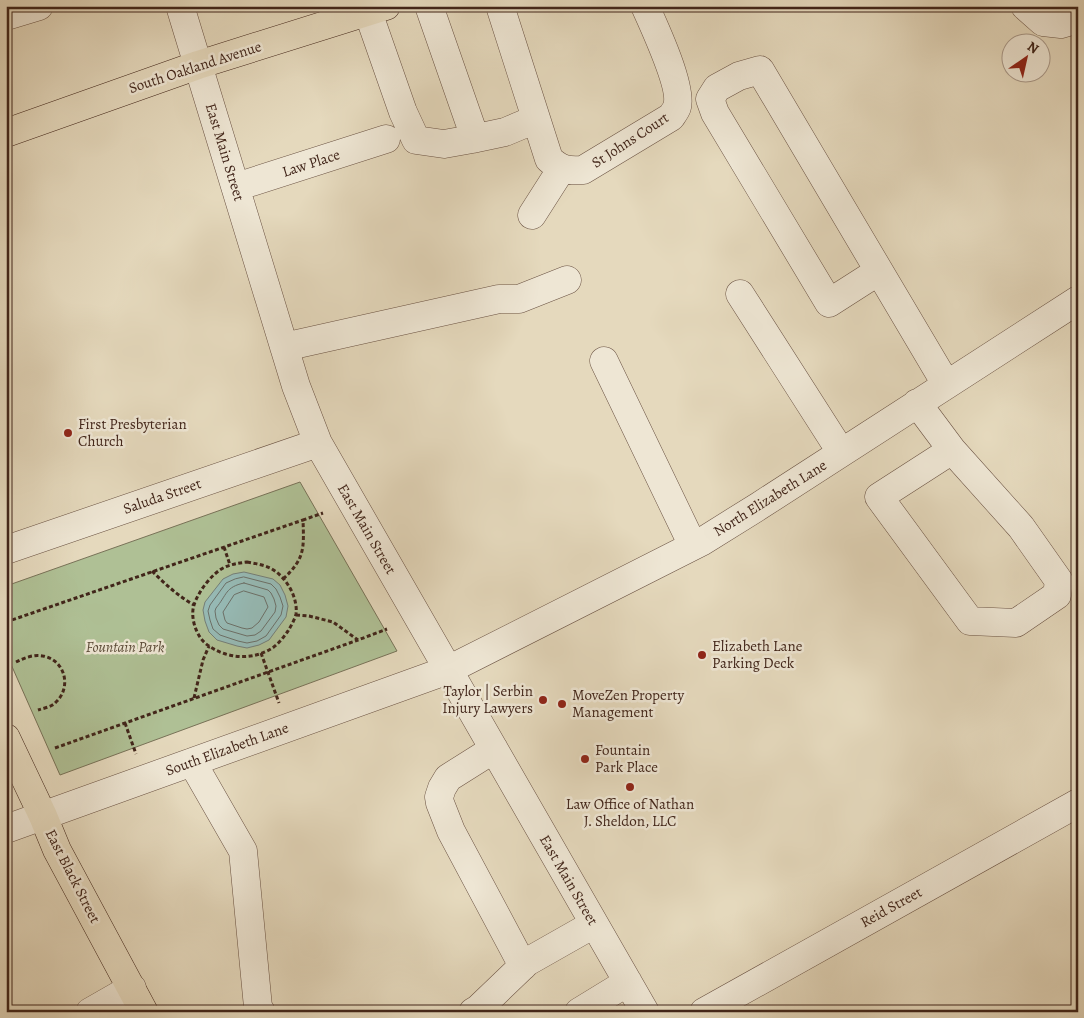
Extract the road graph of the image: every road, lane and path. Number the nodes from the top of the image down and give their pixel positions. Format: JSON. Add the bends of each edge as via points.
{"nodes":[{"id":1,"x":39,"y":6,"type":"edge"},
{"id":2,"x":180,"y":6,"type":"edge"},
{"id":3,"x":429,"y":6,"type":"edge"},
{"id":4,"x":500,"y":6,"type":"edge"},
{"id":5,"x":645,"y":6,"type":"edge"},
{"id":6,"x":1026,"y":6,"type":"edge"},
{"id":7,"x":377,"y":9,"type":"edge"},
{"id":8,"x":6,"y":16,"type":"edge"},
{"id":9,"x":1078,"y":19,"type":"edge"},
{"id":10,"x":198,"y":64,"type":"junction"},
{"id":11,"x":678,"y":99,"type":"junction"},
{"id":12,"x":710,"y":100,"type":"junction"},
{"id":13,"x":536,"y":119,"type":"junction"},
{"id":14,"x":8,"y":127,"type":"edge"},
{"id":15,"x":475,"y":138,"type":"junction"},
{"id":16,"x":386,"y":139,"type":"dead end"},
{"id":17,"x":562,"y":168,"type":"junction"},
{"id":18,"x":236,"y":187,"type":"junction"},
{"id":19,"x":532,"y":215,"type":"dead end"},
{"id":20,"x":879,"y":271,"type":"junction"},
{"id":21,"x":567,"y":280,"type":"dead end"},
{"id":22,"x":740,"y":294,"type":"dead end"},
{"id":23,"x":1078,"y":300,"type":"edge"},
{"id":24,"x":284,"y":347,"type":"junction"},
{"id":25,"x":604,"y":361,"type":"dead end"},
{"id":26,"x":946,"y":384,"type":"junction"},
{"id":27,"x":917,"y":403,"type":"junction"},
{"id":28,"x":318,"y":443,"type":"junction"},
{"id":29,"x":952,"y":450,"type":"junction"},
{"id":30,"x":841,"y":452,"type":"junction"},
{"id":31,"x":323,"y":513,"type":"dead end"},
{"id":32,"x":303,"y":520,"type":"junction"},
{"id":33,"x":693,"y":546,"type":"junction"},
{"id":34,"x":224,"y":547,"type":"junction"},
{"id":35,"x":6,"y":550,"type":"edge"},
{"id":36,"x":230,"y":565,"type":"junction"},
{"id":37,"x":152,"y":571,"type":"junction"},
{"id":38,"x":283,"y":579,"type":"junction"},
{"id":39,"x":194,"y":605,"type":"junction"},
{"id":40,"x":296,"y":615,"type":"junction"},
{"id":41,"x":6,"y":622,"type":"edge"},
{"id":42,"x":388,"y":628,"type":"dead end"},
{"id":43,"x":358,"y":640,"type":"junction"},
{"id":44,"x":209,"y":646,"type":"junction"},
{"id":45,"x":261,"y":653,"type":"junction"},
{"id":46,"x":16,"y":662,"type":"dead end"},
{"id":47,"x":448,"y":670,"type":"junction"},
{"id":48,"x":268,"y":672,"type":"junction"},
{"id":49,"x":194,"y":698,"type":"junction"},
{"id":50,"x":279,"y":703,"type":"dead end"},
{"id":51,"x":38,"y":710,"type":"dead end"},
{"id":52,"x":125,"y":723,"type":"junction"},
{"id":53,"x":6,"y":738,"type":"edge"},
{"id":54,"x":55,"y":748,"type":"dead end"},
{"id":55,"x":494,"y":749,"type":"junction"},
{"id":56,"x":136,"y":754,"type":"dead end"},
{"id":57,"x":192,"y":762,"type":"junction"},
{"id":58,"x":1078,"y":803,"type":"edge"},
{"id":59,"x":43,"y":816,"type":"junction"},
{"id":60,"x":6,"y":829,"type":"edge"},
{"id":61,"x":594,"y":924,"type":"junction"},
{"id":62,"x":523,"y":966,"type":"junction"},
{"id":63,"x":628,"y":982,"type":"junction"},
{"id":64,"x":138,"y":1000,"type":"edge"},
{"id":65,"x":90,"y":1012,"type":"edge"},
{"id":66,"x":261,"y":1012,"type":"edge"},
{"id":67,"x":474,"y":1012,"type":"edge"},
{"id":68,"x":579,"y":1012,"type":"edge"},
{"id":69,"x":645,"y":1012,"type":"edge"},
{"id":70,"x":704,"y":1012,"type":"edge"}],
"edges":[{"from":1,"to":8,"type":"street"},
{"from":2,"to":10,"type":"street","name":"East Main Street"},
{"from":3,"to":15,"type":"street"},
{"from":4,"to":13,"type":"street"},
{"from":5,"to":11,"type":"street","name":"St Johns Court","via":[[667,56]]},
{"from":6,"to":9,"type":"street","via":[[1043,22],[1061,24]]},
{"from":7,"to":10,"type":"main road","name":"South Oakland Avenue"},
{"from":7,"to":15,"type":"street","via":[[403,112],[416,140],[444,144]]},
{"from":10,"to":14,"type":"main road","name":"South Oakland Avenue"},
{"from":10,"to":18,"type":"street","name":"East Main Street"},
{"from":11,"to":12,"type":"street"},
{"from":11,"to":17,"type":"street","name":"St Johns Court","via":[[671,117],[583,170]]},
{"from":12,"to":20,"type":"street","via":[[717,88],[738,76],[760,70]]},
{"from":12,"to":20,"type":"street","via":[[828,303]]},
{"from":13,"to":15,"type":"street","via":[[505,132]]},
{"from":13,"to":17,"type":"street","via":[[549,159]]},
{"from":16,"to":18,"type":"street","name":"Law Place"},
{"from":17,"to":19,"type":"street"},
{"from":18,"to":24,"type":"street","name":"East Main Street"},
{"from":20,"to":26,"type":"street"},
{"from":21,"to":24,"type":"street","via":[[519,299],[499,299]]},
{"from":22,"to":30,"type":"street"},
{"from":23,"to":26,"type":"street","name":"North Elizabeth Lane"},
{"from":24,"to":28,"type":"street","name":"East Main Street"},
{"from":25,"to":33,"type":"street"},
{"from":26,"to":27,"type":"street","name":"North Elizabeth Lane"},
{"from":27,"to":29,"type":"street"},
{"from":27,"to":30,"type":"street","name":"North Elizabeth Lane"},
{"from":28,"to":35,"type":"street","name":"Saluda Street"},
{"from":28,"to":47,"type":"street","name":"East Main Street"},
{"from":29,"to":29,"type":"street","via":[[1021,527],[1059,581],[1057,595],[1016,623],[970,621],[879,497]]},
{"from":30,"to":33,"type":"street","name":"North Elizabeth Lane"},
{"from":31,"to":32,"type":"path"},
{"from":32,"to":34,"type":"path"},
{"from":32,"to":38,"type":"path","via":[[304,541],[300,560]]},
{"from":33,"to":47,"type":"street","name":"North Elizabeth Lane"},
{"from":34,"to":36,"type":"path"},
{"from":34,"to":37,"type":"path"},
{"from":36,"to":38,"type":"path","via":[[247,562],[262,565],[276,571]]},
{"from":36,"to":39,"type":"path","via":[[211,578]]},
{"from":37,"to":39,"type":"path","via":[[169,588]]},
{"from":37,"to":41,"type":"path"},
{"from":38,"to":40,"type":"path","via":[[293,595]]},
{"from":39,"to":44,"type":"path","via":[[196,630]]},
{"from":40,"to":43,"type":"path","via":[[333,622]]},
{"from":40,"to":45,"type":"path","via":[[281,641]]},
{"from":42,"to":43,"type":"path"},
{"from":43,"to":48,"type":"path"},
{"from":44,"to":45,"type":"path","via":[[227,655],[242,657]]},
{"from":44,"to":49,"type":"path"},
{"from":45,"to":48,"type":"path"},
{"from":46,"to":51,"type":"path","via":[[42,655],[62,669],[66,685],[63,693],[54,704]]},
{"from":47,"to":55,"type":"street","name":"East Main Street"},
{"from":47,"to":57,"type":"street","name":"South Elizabeth Lane"},
{"from":48,"to":49,"type":"path"},
{"from":48,"to":50,"type":"path"},
{"from":49,"to":52,"type":"path"},
{"from":52,"to":54,"type":"path"},
{"from":52,"to":56,"type":"path"},
{"from":53,"to":59,"type":"main road","name":"East Black Street"},
{"from":55,"to":61,"type":"street","name":"East Main Street"},
{"from":55,"to":62,"type":"street","via":[[448,778],[439,797],[451,831]]},
{"from":57,"to":59,"type":"street","name":"South Elizabeth Lane"},
{"from":57,"to":66,"type":"street","via":[[243,851]]},
{"from":58,"to":70,"type":"street","name":"Reid Street"},
{"from":59,"to":60,"type":"street","name":"South Elizabeth Lane"},
{"from":59,"to":64,"type":"main road","name":"East Black Street","via":[[57,850]]},
{"from":61,"to":62,"type":"street"},
{"from":61,"to":63,"type":"street","name":"East Main Street"},
{"from":62,"to":67,"type":"street"},
{"from":63,"to":68,"type":"street"},
{"from":63,"to":69,"type":"street","name":"East Main Street"},
{"from":64,"to":65,"type":"street"}]}
